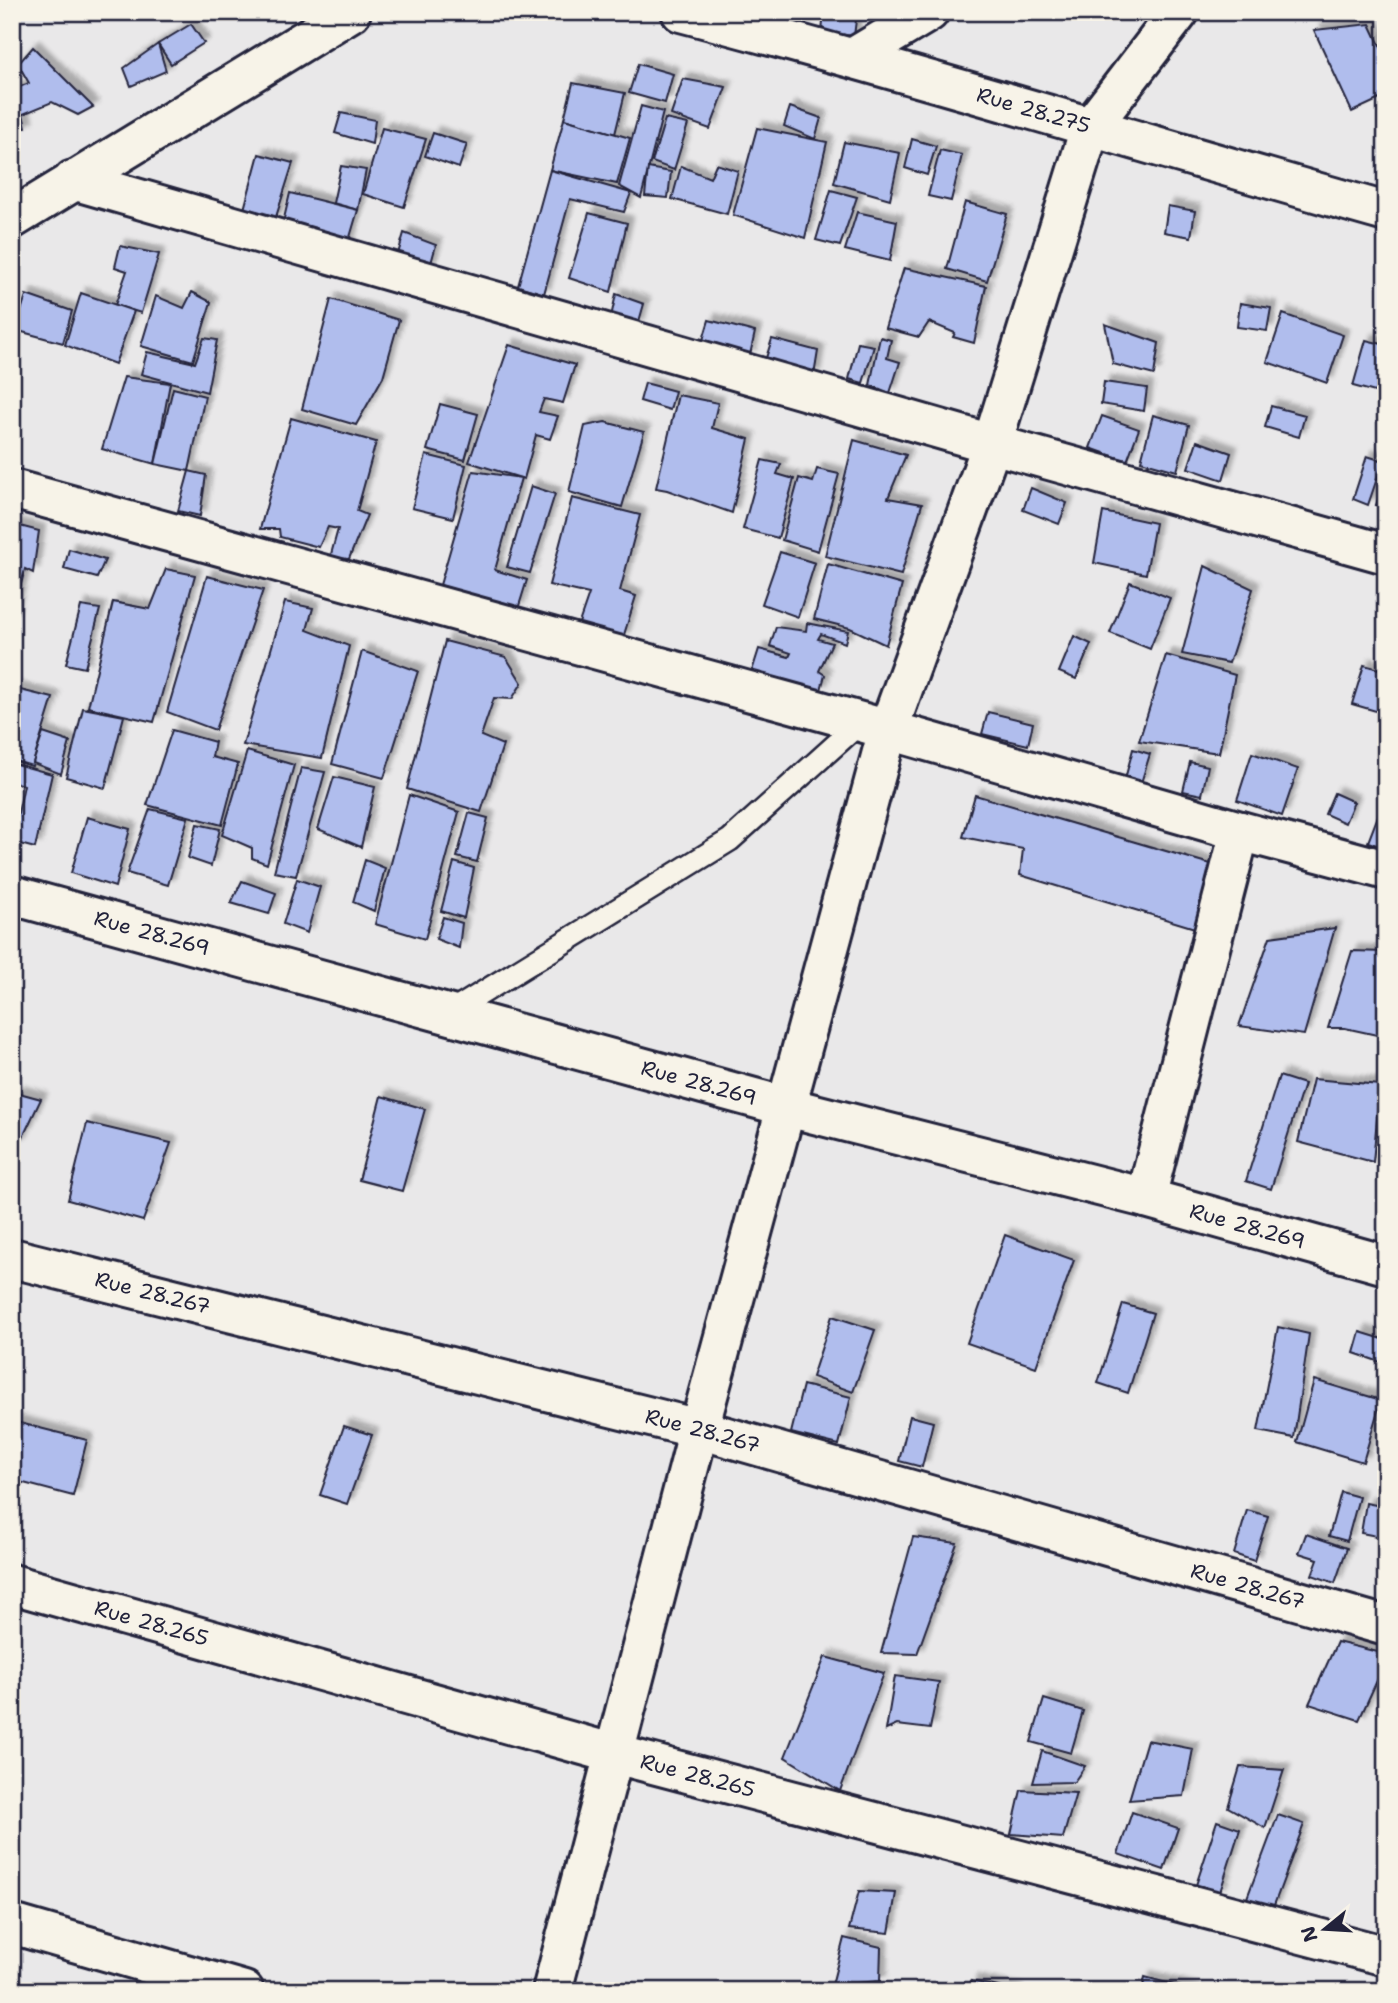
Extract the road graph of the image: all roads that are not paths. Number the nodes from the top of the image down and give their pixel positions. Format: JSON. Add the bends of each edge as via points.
{"nodes":[{"id":1,"x":351,"y":12,"type":"edge"},
{"id":2,"x":681,"y":12,"type":"edge"},
{"id":3,"x":929,"y":12,"type":"edge"},
{"id":4,"x":1179,"y":12,"type":"edge"},
{"id":5,"x":854,"y":57,"type":"junction"},
{"id":6,"x":1090,"y":128,"type":"junction"},
{"id":7,"x":73,"y":180,"type":"junction"},
{"id":8,"x":1386,"y":212,"type":"edge"},
{"id":9,"x":12,"y":219,"type":"edge"},
{"id":10,"x":992,"y":444,"type":"junction"},
{"id":11,"x":12,"y":489,"type":"edge"},
{"id":12,"x":1386,"y":554,"type":"edge"},
{"id":13,"x":875,"y":726,"type":"junction"},
{"id":14,"x":1240,"y":831,"type":"junction"},
{"id":15,"x":1386,"y":870,"type":"edge"},
{"id":16,"x":12,"y":895,"type":"edge"},
{"id":17,"x":448,"y":1014,"type":"junction"},
{"id":18,"x":787,"y":1107,"type":"junction"},
{"id":19,"x":1146,"y":1198,"type":"junction"},
{"id":20,"x":12,"y":1258,"type":"edge"},
{"id":21,"x":1386,"y":1265,"type":"edge"},
{"id":22,"x":699,"y":1429,"type":"junction"},
{"id":23,"x":12,"y":1584,"type":"edge"},
{"id":24,"x":1386,"y":1626,"type":"edge"},
{"id":25,"x":615,"y":1754,"type":"junction"},
{"id":26,"x":12,"y":1924,"type":"edge"},
{"id":27,"x":1386,"y":1956,"type":"edge"},
{"id":28,"x":244,"y":1991,"type":"edge"},
{"id":29,"x":552,"y":1991,"type":"edge"}],
"edges":[{"from":1,"to":7,"type":"street"},
{"from":2,"to":5,"type":"street","name":"Rue 28.275"},
{"from":3,"to":5,"type":"street"},
{"from":4,"to":6,"type":"street"},
{"from":5,"to":6,"type":"street","name":"Rue 28.275"},
{"from":6,"to":8,"type":"street","name":"Rue 28.275"},
{"from":6,"to":10,"type":"street"},
{"from":7,"to":9,"type":"street"},
{"from":7,"to":10,"type":"street"},
{"from":10,"to":12,"type":"street"},
{"from":10,"to":13,"type":"street"},
{"from":11,"to":13,"type":"street"},
{"from":13,"to":14,"type":"street"},
{"from":13,"to":17,"type":"lane","via":[[730,840]]},
{"from":13,"to":18,"type":"street"},
{"from":14,"to":15,"type":"street"},
{"from":14,"to":19,"type":"street"},
{"from":16,"to":17,"type":"street","name":"Rue 28.269"},
{"from":17,"to":18,"type":"street","name":"Rue 28.269"},
{"from":18,"to":19,"type":"street","name":"Rue 28.269"},
{"from":18,"to":22,"type":"street"},
{"from":19,"to":21,"type":"street","name":"Rue 28.269"},
{"from":20,"to":22,"type":"street","name":"Rue 28.267"},
{"from":22,"to":24,"type":"street","name":"Rue 28.267"},
{"from":22,"to":25,"type":"street"},
{"from":23,"to":25,"type":"street","name":"Rue 28.265"},
{"from":25,"to":27,"type":"street","name":"Rue 28.265"},
{"from":25,"to":29,"type":"street"},
{"from":26,"to":28,"type":"street"}]}
